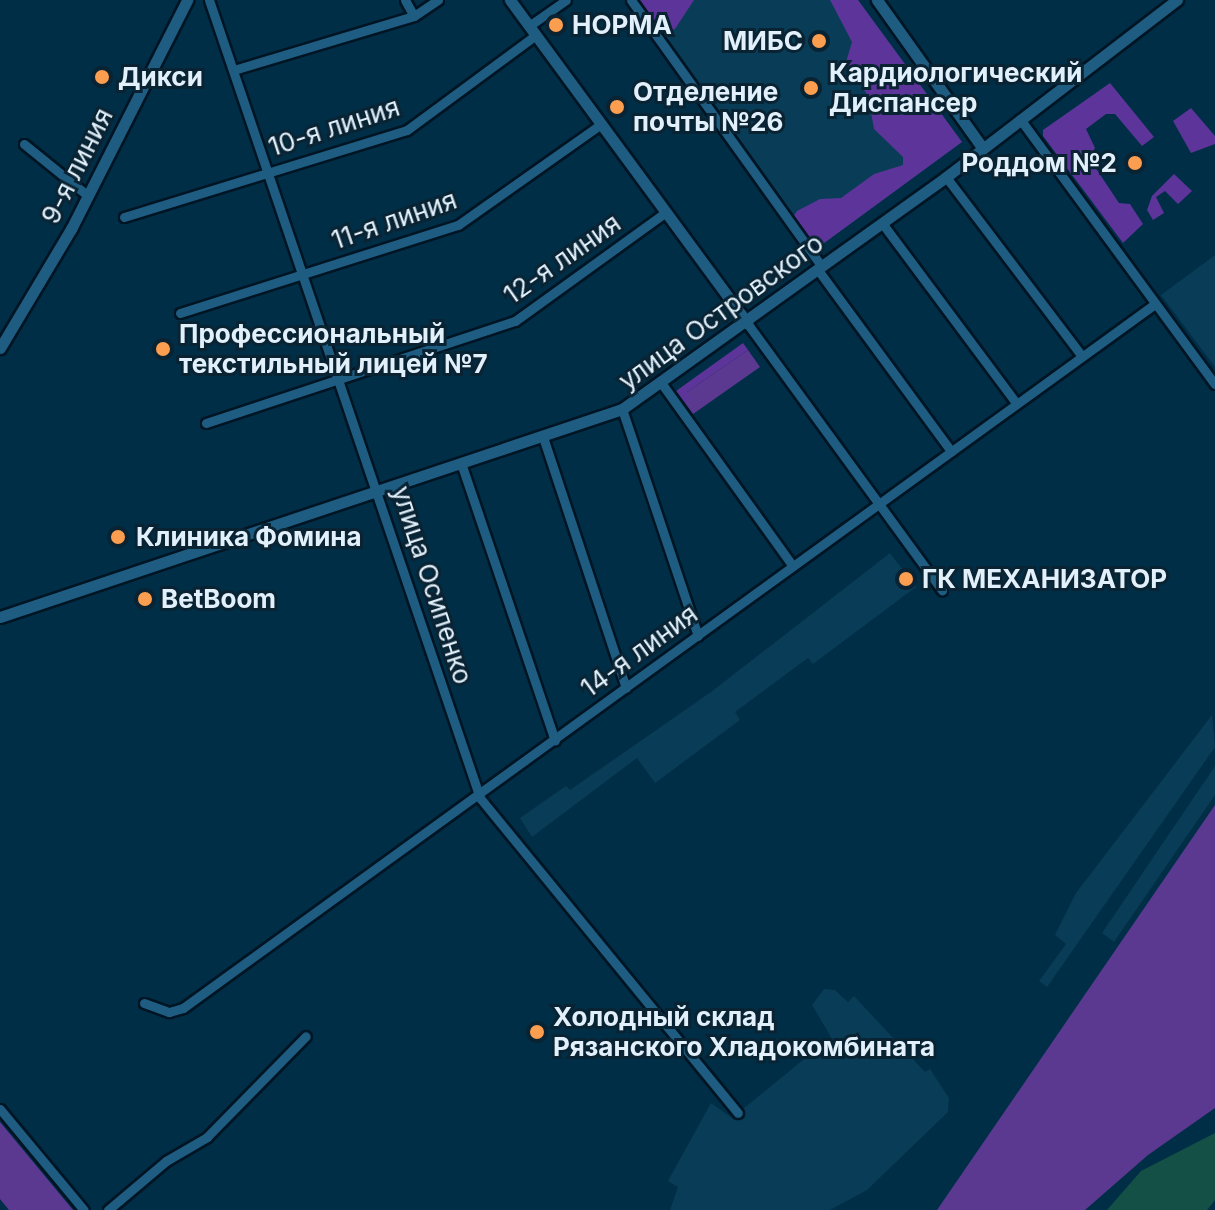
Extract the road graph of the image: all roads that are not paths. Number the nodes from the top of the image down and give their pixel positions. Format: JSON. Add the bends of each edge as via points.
{"nodes":[{"id":1,"x":187,"y":0,"type":"edge"},
{"id":2,"x":209,"y":0,"type":"edge"},
{"id":3,"x":405,"y":0,"type":"edge"},
{"id":4,"x":438,"y":0,"type":"edge"},
{"id":5,"x":510,"y":0,"type":"edge"},
{"id":6,"x":566,"y":0,"type":"edge"},
{"id":7,"x":631,"y":0,"type":"edge"},
{"id":8,"x":877,"y":0,"type":"edge"},
{"id":9,"x":1177,"y":0,"type":"edge"},
{"id":10,"x":414,"y":16,"type":"junction"},
{"id":11,"x":532,"y":31,"type":"junction"},
{"id":12,"x":237,"y":69,"type":"junction"},
{"id":13,"x":1020,"y":119,"type":"junction"},
{"id":14,"x":601,"y":124,"type":"junction"},
{"id":15,"x":24,"y":144,"type":"dead end"},
{"id":16,"x":981,"y":146,"type":"junction"},
{"id":17,"x":270,"y":171,"type":"junction"},
{"id":18,"x":946,"y":177,"type":"junction"},
{"id":19,"x":87,"y":195,"type":"junction"},
{"id":20,"x":666,"y":212,"type":"junction"},
{"id":21,"x":124,"y":217,"type":"dead end"},
{"id":22,"x":882,"y":223,"type":"junction"},
{"id":23,"x":820,"y":268,"type":"junction"},
{"id":24,"x":303,"y":274,"type":"junction"},
{"id":25,"x":1155,"y":304,"type":"junction"},
{"id":26,"x":180,"y":313,"type":"dead end"},
{"id":27,"x":747,"y":323,"type":"junction"},
{"id":28,"x":0,"y":348,"type":"edge"},
{"id":29,"x":1082,"y":356,"type":"junction"},
{"id":30,"x":338,"y":379,"type":"junction"},
{"id":31,"x":662,"y":384,"type":"junction"},
{"id":32,"x":1215,"y":384,"type":"edge"},
{"id":33,"x":1016,"y":403,"type":"junction"},
{"id":34,"x":622,"y":409,"type":"junction"},
{"id":35,"x":206,"y":423,"type":"dead end"},
{"id":36,"x":543,"y":437,"type":"junction"},
{"id":37,"x":951,"y":451,"type":"junction"},
{"id":38,"x":461,"y":463,"type":"junction"},
{"id":39,"x":377,"y":491,"type":"junction"},
{"id":40,"x":878,"y":502,"type":"junction"},
{"id":41,"x":793,"y":566,"type":"junction"},
{"id":42,"x":942,"y":590,"type":"dead end"},
{"id":43,"x":0,"y":617,"type":"edge"},
{"id":44,"x":698,"y":636,"type":"junction"},
{"id":45,"x":626,"y":688,"type":"junction"},
{"id":46,"x":555,"y":741,"type":"junction"},
{"id":47,"x":480,"y":798,"type":"junction"},
{"id":48,"x":144,"y":1003,"type":"dead end"},
{"id":49,"x":306,"y":1036,"type":"dead end"},
{"id":50,"x":0,"y":1109,"type":"edge"},
{"id":51,"x":738,"y":1113,"type":"dead end"},
{"id":52,"x":84,"y":1210,"type":"edge"},
{"id":53,"x":108,"y":1210,"type":"edge"}],
"edges":[{"from":1,"to":19,"type":"street","name":"9-я линия"},
{"from":2,"to":12,"type":"street","name":"улица Осипенко"},
{"from":3,"to":10,"type":"street"},
{"from":4,"to":10,"type":"street"},
{"from":5,"to":11,"type":"street"},
{"from":6,"to":11,"type":"street","name":"10-я линия"},
{"from":7,"to":23,"type":"street"},
{"from":8,"to":16,"type":"street"},
{"from":9,"to":13,"type":"street","name":"улица Островского"},
{"from":10,"to":12,"type":"street"},
{"from":11,"to":14,"type":"street"},
{"from":11,"to":17,"type":"street","name":"10-я линия","via":[[407,130]]},
{"from":12,"to":17,"type":"street","name":"улица Осипенко"},
{"from":13,"to":16,"type":"street","name":"улица Островского"},
{"from":13,"to":25,"type":"street"},
{"from":14,"to":20,"type":"street"},
{"from":14,"to":24,"type":"street","name":"11-я линия","via":[[458,225]]},
{"from":15,"to":19,"type":"street"},
{"from":16,"to":18,"type":"street","name":"улица Островского"},
{"from":17,"to":21,"type":"street","name":"10-я линия"},
{"from":17,"to":24,"type":"street","name":"улица Осипенко"},
{"from":18,"to":22,"type":"street","name":"улица Островского"},
{"from":18,"to":29,"type":"street"},
{"from":19,"to":28,"type":"street","name":"9-я линия"},
{"from":20,"to":27,"type":"street"},
{"from":20,"to":30,"type":"street","name":"12-я линия","via":[[515,321]]},
{"from":22,"to":23,"type":"street","name":"улица Островского"},
{"from":22,"to":33,"type":"street"},
{"from":23,"to":27,"type":"street","name":"улица Островского"},
{"from":23,"to":37,"type":"street"},
{"from":24,"to":26,"type":"street","name":"11-я линия"},
{"from":24,"to":30,"type":"street","name":"улица Осипенко"},
{"from":25,"to":29,"type":"street","name":"14-я линия"},
{"from":25,"to":32,"type":"street"},
{"from":27,"to":31,"type":"street","name":"улица Островского"},
{"from":27,"to":40,"type":"street"},
{"from":29,"to":33,"type":"street","name":"14-я линия"},
{"from":30,"to":35,"type":"street","name":"12-я линия"},
{"from":30,"to":39,"type":"street","name":"улица Осипенко"},
{"from":31,"to":34,"type":"street","name":"улица Островского"},
{"from":31,"to":41,"type":"street"},
{"from":33,"to":37,"type":"street","name":"14-я линия"},
{"from":34,"to":36,"type":"street","name":"улица Островского"},
{"from":34,"to":44,"type":"street"},
{"from":36,"to":38,"type":"street","name":"улица Островского"},
{"from":36,"to":45,"type":"street"},
{"from":37,"to":40,"type":"street","name":"14-я линия"},
{"from":38,"to":39,"type":"street","name":"улица Островского"},
{"from":38,"to":46,"type":"street"},
{"from":39,"to":43,"type":"street","name":"улица Островского"},
{"from":39,"to":47,"type":"street","name":"улица Осипенко"},
{"from":40,"to":41,"type":"street","name":"14-я линия"},
{"from":40,"to":42,"type":"street"},
{"from":41,"to":44,"type":"street","name":"14-я линия"},
{"from":44,"to":45,"type":"street","name":"14-я линия"},
{"from":45,"to":46,"type":"street","name":"14-я линия"},
{"from":46,"to":47,"type":"street","name":"14-я линия"},
{"from":47,"to":48,"type":"street","name":"14-я линия","via":[[415,836],[183,1008],[169,1012]]},
{"from":47,"to":51,"type":"street","name":"улица Осипенко"},
{"from":49,"to":53,"type":"street","via":[[207,1137],[166,1161]]},
{"from":50,"to":52,"type":"street"}]}
